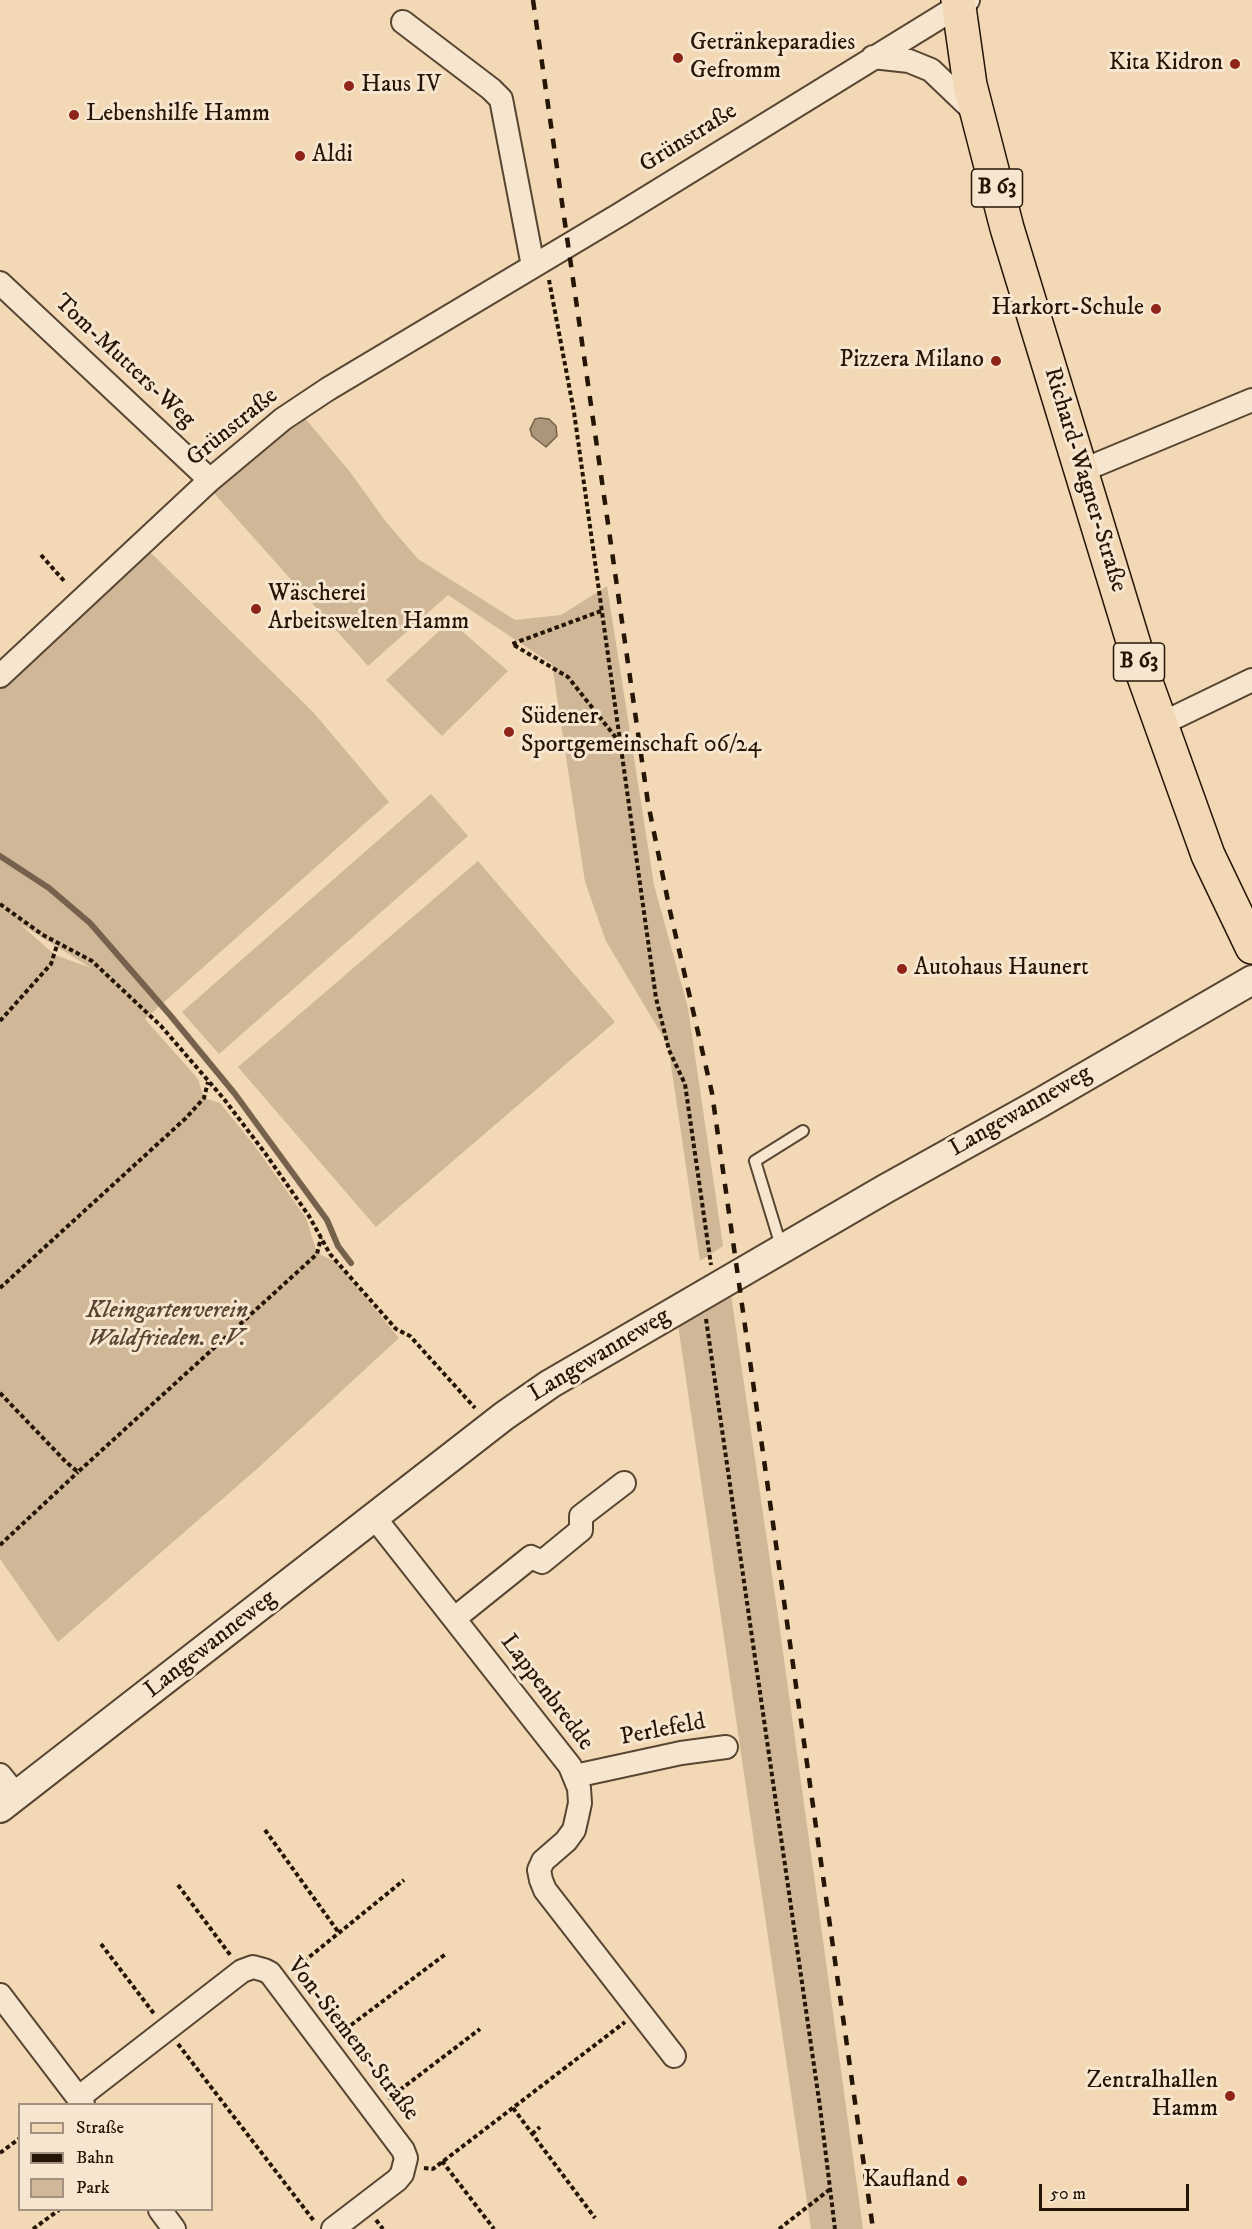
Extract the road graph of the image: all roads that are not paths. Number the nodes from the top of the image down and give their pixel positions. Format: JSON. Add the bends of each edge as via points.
{"nodes":[{"id":1,"x":961,"y":2,"type":"edge"},
{"id":2,"x":403,"y":22,"type":"dead end"},
{"id":3,"x":873,"y":57,"type":"junction"},
{"id":4,"x":977,"y":114,"type":"junction"},
{"id":5,"x":539,"y":263,"type":"junction"},
{"id":6,"x":0,"y":283,"type":"edge"},
{"id":7,"x":1252,"y":400,"type":"edge"},
{"id":8,"x":1081,"y":471,"type":"junction"},
{"id":9,"x":210,"y":480,"type":"junction"},
{"id":10,"x":0,"y":676,"type":"edge"},
{"id":11,"x":1252,"y":680,"type":"edge"},
{"id":12,"x":1161,"y":724,"type":"junction"},
{"id":13,"x":1252,"y":947,"type":"edge"},
{"id":14,"x":1252,"y":980,"type":"edge"},
{"id":15,"x":803,"y":1131,"type":"dead end"},
{"id":16,"x":782,"y":1250,"type":"junction"},
{"id":17,"x":624,"y":1484,"type":"dead end"},
{"id":18,"x":374,"y":1517,"type":"junction"},
{"id":19,"x":455,"y":1618,"type":"junction"},
{"id":20,"x":726,"y":1747,"type":"dead end"},
{"id":21,"x":575,"y":1776,"type":"junction"},
{"id":22,"x":6,"y":1793,"type":"edge"},
{"id":23,"x":0,"y":1995,"type":"edge"},
{"id":24,"x":674,"y":2056,"type":"dead end"},
{"id":25,"x":80,"y":2101,"type":"edge"},
{"id":26,"x":161,"y":2211,"type":"edge"},
{"id":27,"x":174,"y":2229,"type":"edge"},
{"id":28,"x":333,"y":2229,"type":"edge"}],
"edges":[{"from":1,"to":3,"type":"street","name":"Grünstraße"},
{"from":1,"to":4,"type":"main road","name":"Richard-Wagner-Straße","number":"B 63"},
{"from":2,"to":5,"type":"street","via":[[501,99]]},
{"from":3,"to":4,"type":"street","via":[[909,61],[931,70]]},
{"from":3,"to":5,"type":"street","name":"Grünstraße"},
{"from":4,"to":8,"type":"main road","name":"Richard-Wagner-Straße","number":"B 63","via":[[1007,228]]},
{"from":5,"to":9,"type":"street","name":"Grünstraße","via":[[283,419]]},
{"from":6,"to":9,"type":"street","name":"Tom-Mutters-Weg"},
{"from":7,"to":8,"type":"street"},
{"from":8,"to":12,"type":"main road","name":"Richard-Wagner-Straße","number":"B 63"},
{"from":9,"to":10,"type":"street","name":"Grünstraße"},
{"from":11,"to":12,"type":"street"},
{"from":12,"to":13,"type":"main road","name":"Richard-Wagner-Straße","number":"B 63","via":[[1208,855]]},
{"from":14,"to":16,"type":"street","name":"Langewanneweg"},
{"from":15,"to":16,"type":"lane","via":[[755,1161]]},
{"from":16,"to":18,"type":"street","name":"Langewanneweg","via":[[577,1367]]},
{"from":17,"to":19,"type":"street","via":[[581,1516],[581,1530],[542,1562],[531,1557]]},
{"from":18,"to":19,"type":"street","name":"Lappenbredde"},
{"from":18,"to":22,"type":"street","name":"Langewanneweg"},
{"from":19,"to":21,"type":"street","name":"Lappenbredde"},
{"from":20,"to":21,"type":"street","name":"Perlefeld"},
{"from":21,"to":24,"type":"street","name":"Lappenbredde","via":[[580,1803],[574,1830],[543,1861],[539,1870],[541,1880]]},
{"from":23,"to":25,"type":"street"},
{"from":25,"to":28,"type":"street","name":"Von-Siemens-Straße","via":[[242,1971],[259,1967],[270,1973],[403,2150],[405,2166],[397,2180]]},
{"from":26,"to":27,"type":"street"}]}
